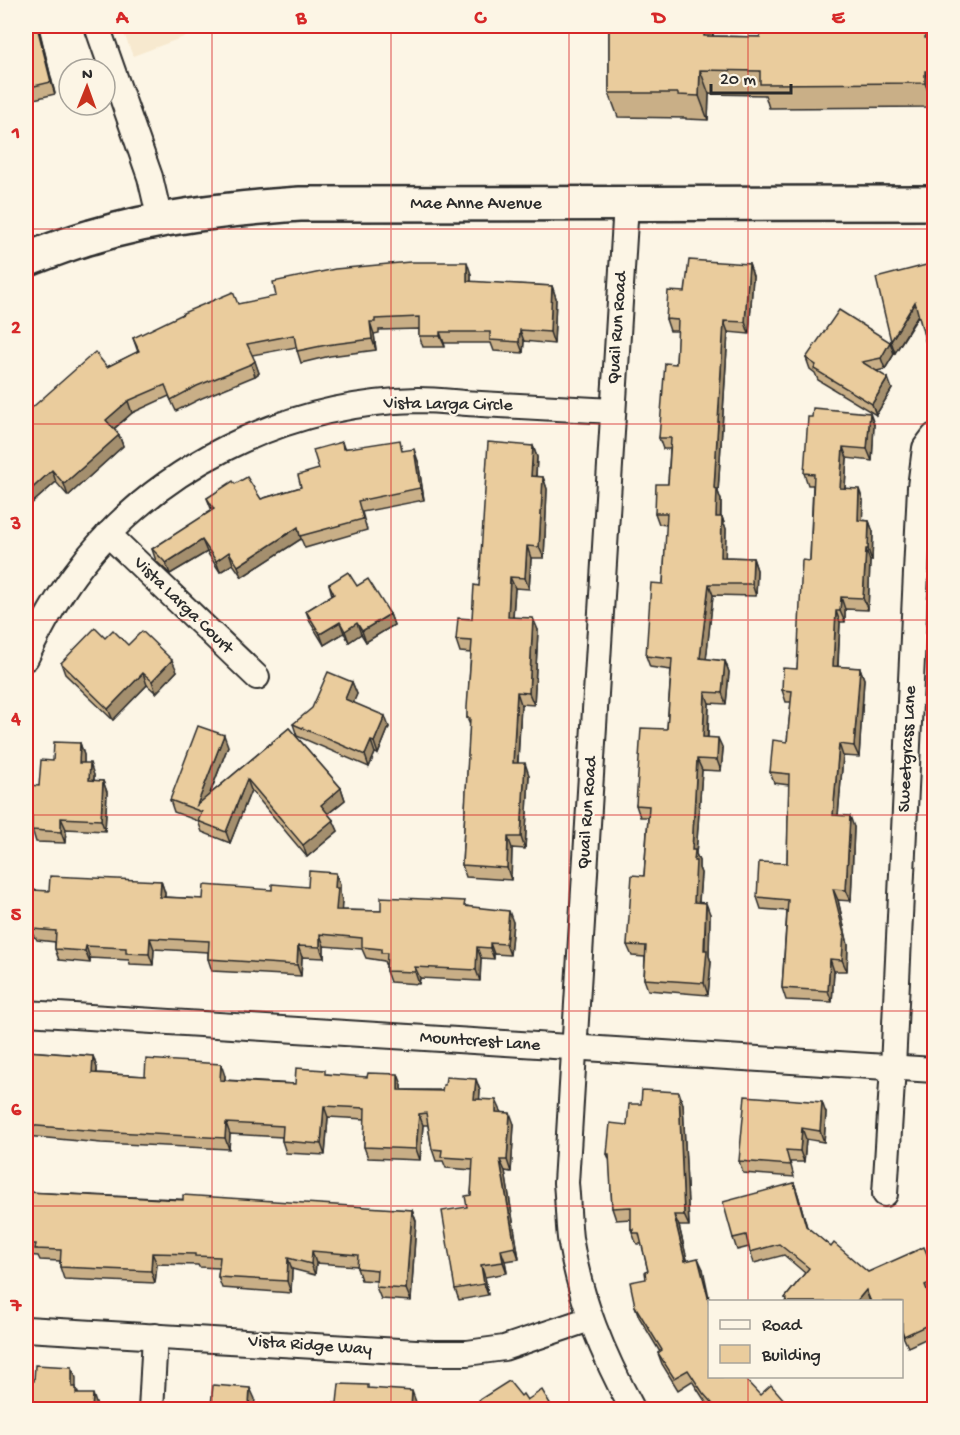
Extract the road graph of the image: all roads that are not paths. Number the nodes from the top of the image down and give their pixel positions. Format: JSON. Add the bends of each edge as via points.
{"nodes":[{"id":1,"x":97,"y":26,"type":"edge"},
{"id":2,"x":934,"y":203,"type":"edge"},
{"id":3,"x":626,"y":204,"type":"junction"},
{"id":4,"x":160,"y":220,"type":"junction"},
{"id":5,"x":26,"y":260,"type":"edge"},
{"id":6,"x":613,"y":411,"type":"junction"},
{"id":7,"x":934,"y":436,"type":"edge"},
{"id":8,"x":108,"y":534,"type":"junction"},
{"id":9,"x":26,"y":657,"type":"edge"},
{"id":10,"x":257,"y":677,"type":"dead end"},
{"id":11,"x":26,"y":1013,"type":"edge"},
{"id":12,"x":573,"y":1047,"type":"junction"},
{"id":13,"x":893,"y":1067,"type":"junction"},
{"id":14,"x":934,"y":1070,"type":"edge"},
{"id":15,"x":885,"y":1194,"type":"dead end"},
{"id":16,"x":590,"y":1319,"type":"junction"},
{"id":17,"x":26,"y":1329,"type":"edge"},
{"id":18,"x":155,"y":1336,"type":"junction"},
{"id":19,"x":151,"y":1410,"type":"edge"},
{"id":20,"x":633,"y":1410,"type":"edge"}],
"edges":[{"from":1,"to":4,"type":"street","via":[[150,177]]},
{"from":2,"to":3,"type":"main road","name":"Mae Anne Avenue"},
{"from":3,"to":4,"type":"main road","name":"Mae Anne Avenue","via":[[300,204],[231,208]]},
{"from":3,"to":6,"type":"street","name":"Quail Run Road"},
{"from":4,"to":5,"type":"main road","name":"Mae Anne Avenue","via":[[91,237]]},
{"from":6,"to":8,"type":"street","name":"Vista Larga Circle","via":[[419,400],[364,404],[315,414],[223,448],[141,503]]},
{"from":6,"to":12,"type":"street","name":"Quail Run Road"},
{"from":7,"to":13,"type":"street","name":"Sweetgrass Lane","via":[[925,448],[920,487]]},
{"from":8,"to":9,"type":"street","name":"Vista Larga Circle","via":[[74,574]]},
{"from":8,"to":10,"type":"street","name":"Vista Larga Court"},
{"from":11,"to":12,"type":"street","name":"Mountcrest Lane"},
{"from":12,"to":13,"type":"street","name":"Mountcrest Lane"},
{"from":12,"to":16,"type":"street","name":"Quail Run Road","via":[[566,1183],[570,1238]]},
{"from":13,"to":14,"type":"street","name":"Mountcrest Lane"},
{"from":13,"to":15,"type":"street","name":"Sweetgrass Lane"},
{"from":16,"to":18,"type":"street","name":"Vista Ridge Way","via":[[504,1348],[467,1353]]},
{"from":16,"to":20,"type":"street","name":"Quail Run Road"},
{"from":17,"to":18,"type":"street","name":"Vista Ridge Way"},
{"from":18,"to":19,"type":"street"}]}
